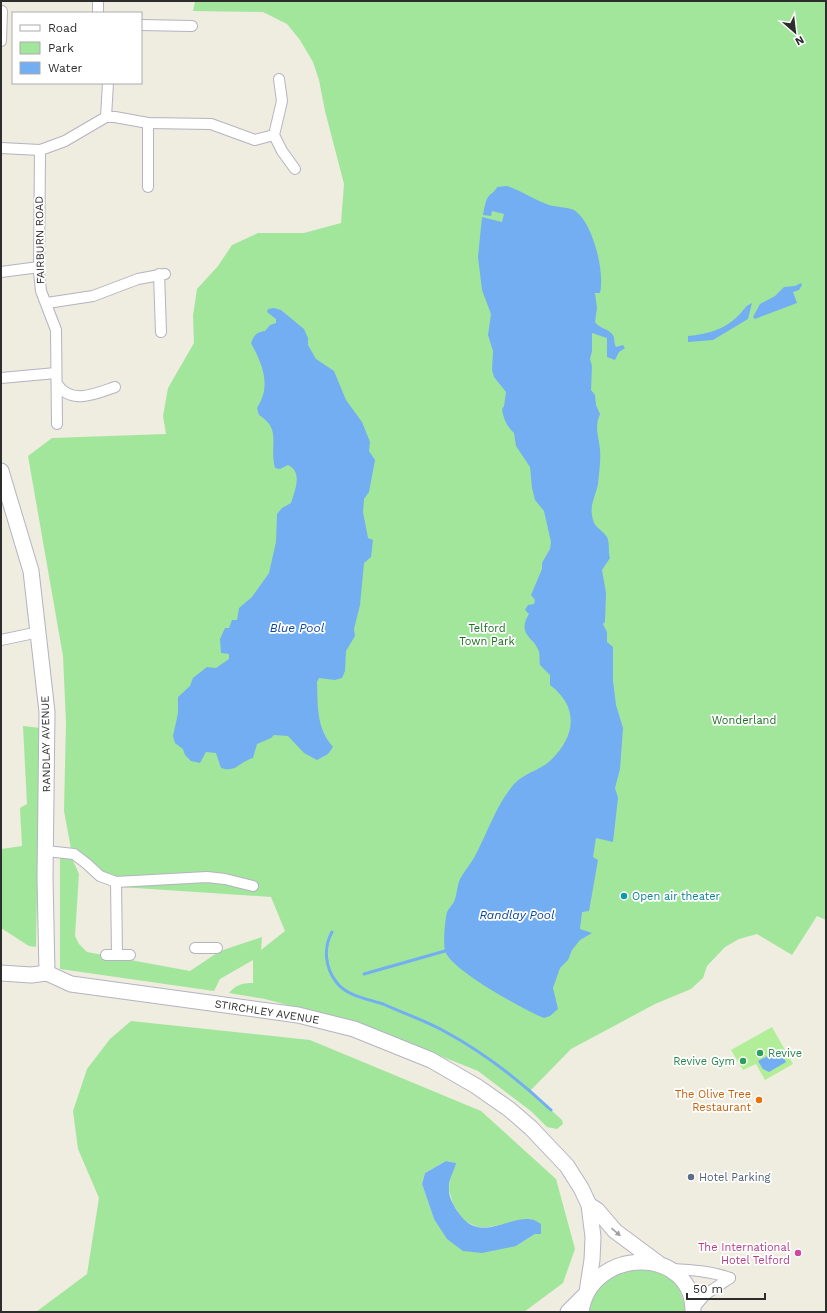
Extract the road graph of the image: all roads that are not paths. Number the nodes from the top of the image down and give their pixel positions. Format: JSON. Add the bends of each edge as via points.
{"nodes":[{"id":1,"x":98,"y":1,"type":"edge"},
{"id":2,"x":2,"y":11,"type":"edge"},
{"id":3,"x":98,"y":12,"type":"edge"},
{"id":4,"x":142,"y":25,"type":"edge"},
{"id":5,"x":1,"y":26,"type":"edge"},
{"id":6,"x":192,"y":26,"type":"dead end"},
{"id":7,"x":1,"y":41,"type":"edge"},
{"id":8,"x":279,"y":79,"type":"dead end"},
{"id":9,"x":108,"y":84,"type":"edge"},
{"id":10,"x":106,"y":117,"type":"junction"},
{"id":11,"x":148,"y":123,"type":"junction"},
{"id":12,"x":274,"y":135,"type":"junction"},
{"id":13,"x":1,"y":148,"type":"edge"},
{"id":14,"x":40,"y":150,"type":"junction"},
{"id":15,"x":295,"y":169,"type":"dead end"},
{"id":16,"x":148,"y":187,"type":"dead end"},
{"id":17,"x":39,"y":267,"type":"junction"},
{"id":18,"x":1,"y":272,"type":"edge"},
{"id":19,"x":47,"y":303,"type":"junction"},
{"id":20,"x":161,"y":332,"type":"dead end"},
{"id":21,"x":56,"y":374,"type":"junction"},
{"id":22,"x":1,"y":378,"type":"edge"},
{"id":23,"x":56,"y":384,"type":"junction"},
{"id":24,"x":115,"y":387,"type":"dead end"},
{"id":25,"x":57,"y":424,"type":"dead end"},
{"id":26,"x":1,"y":471,"type":"edge"},
{"id":27,"x":39,"y":632,"type":"junction"},
{"id":28,"x":1,"y":640,"type":"edge"},
{"id":29,"x":46,"y":851,"type":"junction"},
{"id":30,"x":116,"y":882,"type":"junction"},
{"id":31,"x":253,"y":886,"type":"dead end"},
{"id":32,"x":195,"y":948,"type":"dead end"},
{"id":33,"x":217,"y":948,"type":"dead end"},
{"id":34,"x":106,"y":955,"type":"dead end"},
{"id":35,"x":117,"y":955,"type":"junction"},
{"id":36,"x":130,"y":955,"type":"dead end"},
{"id":37,"x":1,"y":973,"type":"edge"},
{"id":38,"x":47,"y":973,"type":"junction"},
{"id":39,"x":589,"y":1205,"type":"junction"},
{"id":40,"x":666,"y":1267,"type":"junction"},
{"id":41,"x":585,"y":1294,"type":"junction"},
{"id":42,"x":693,"y":1311,"type":"edge"},
{"id":43,"x":568,"y":1312,"type":"edge"},
{"id":44,"x":581,"y":1312,"type":"edge"}],
"edges":[{"from":1,"to":3,"type":"street"},
{"from":2,"to":5,"type":"street"},
{"from":4,"to":6,"type":"street"},
{"from":5,"to":7,"type":"street"},
{"from":8,"to":12,"type":"street","via":[[282,101]]},
{"from":9,"to":10,"type":"street"},
{"from":10,"to":11,"type":"street"},
{"from":10,"to":14,"type":"street","via":[[64,141]]},
{"from":11,"to":12,"type":"street","via":[[211,124],[255,140]]},
{"from":11,"to":16,"type":"street"},
{"from":12,"to":15,"type":"street"},
{"from":13,"to":14,"type":"street"},
{"from":14,"to":17,"type":"street","name":"FAIRBURN ROAD"},
{"from":17,"to":18,"type":"street"},
{"from":17,"to":19,"type":"street","name":"FAIRBURN ROAD","via":[[42,291]]},
{"from":19,"to":20,"type":"street","via":[[93,296],[138,279],[162,274]]},
{"from":19,"to":21,"type":"street","name":"FAIRBURN ROAD","via":[[56,330]]},
{"from":21,"to":22,"type":"street"},
{"from":21,"to":23,"type":"street","name":"FAIRBURN ROAD"},
{"from":23,"to":24,"type":"street","via":[[66,394],[76,397]]},
{"from":23,"to":25,"type":"street","name":"FAIRBURN ROAD"},
{"from":26,"to":27,"type":"street","name":"RANDLAY AVENUE","via":[[31,571]]},
{"from":27,"to":28,"type":"street"},
{"from":27,"to":29,"type":"street","name":"RANDLAY AVENUE","via":[[47,712]]},
{"from":29,"to":30,"type":"street","via":[[74,854],[100,876]]},
{"from":29,"to":38,"type":"street","name":"RANDLAY AVENUE"},
{"from":30,"to":31,"type":"street","via":[[207,877]]},
{"from":30,"to":35,"type":"street"},
{"from":32,"to":33,"type":"street"},
{"from":34,"to":35,"type":"street"},
{"from":35,"to":36,"type":"street"},
{"from":37,"to":38,"type":"street","name":"STIRCHLEY AVENUE"},
{"from":38,"to":39,"type":"street","name":"STIRCHLEY AVENUE","via":[[71,984],[298,1015],[354,1029],[431,1060],[476,1086],[531,1128],[567,1166]]},
{"from":39,"to":40,"type":"street","one_way":true,"via":[[598,1210],[615,1231]]},
{"from":39,"to":41,"type":"street","via":[[593,1251]]},
{"from":40,"to":41,"type":"street","via":[[633,1262],[620,1265],[603,1275]]},
{"from":40,"to":42,"type":"street","via":[[682,1280],[690,1294]]},
{"from":40,"to":42,"type":"street","via":[[713,1273],[730,1278],[706,1294]]},
{"from":41,"to":43,"type":"street"},
{"from":41,"to":44,"type":"street"}]}
